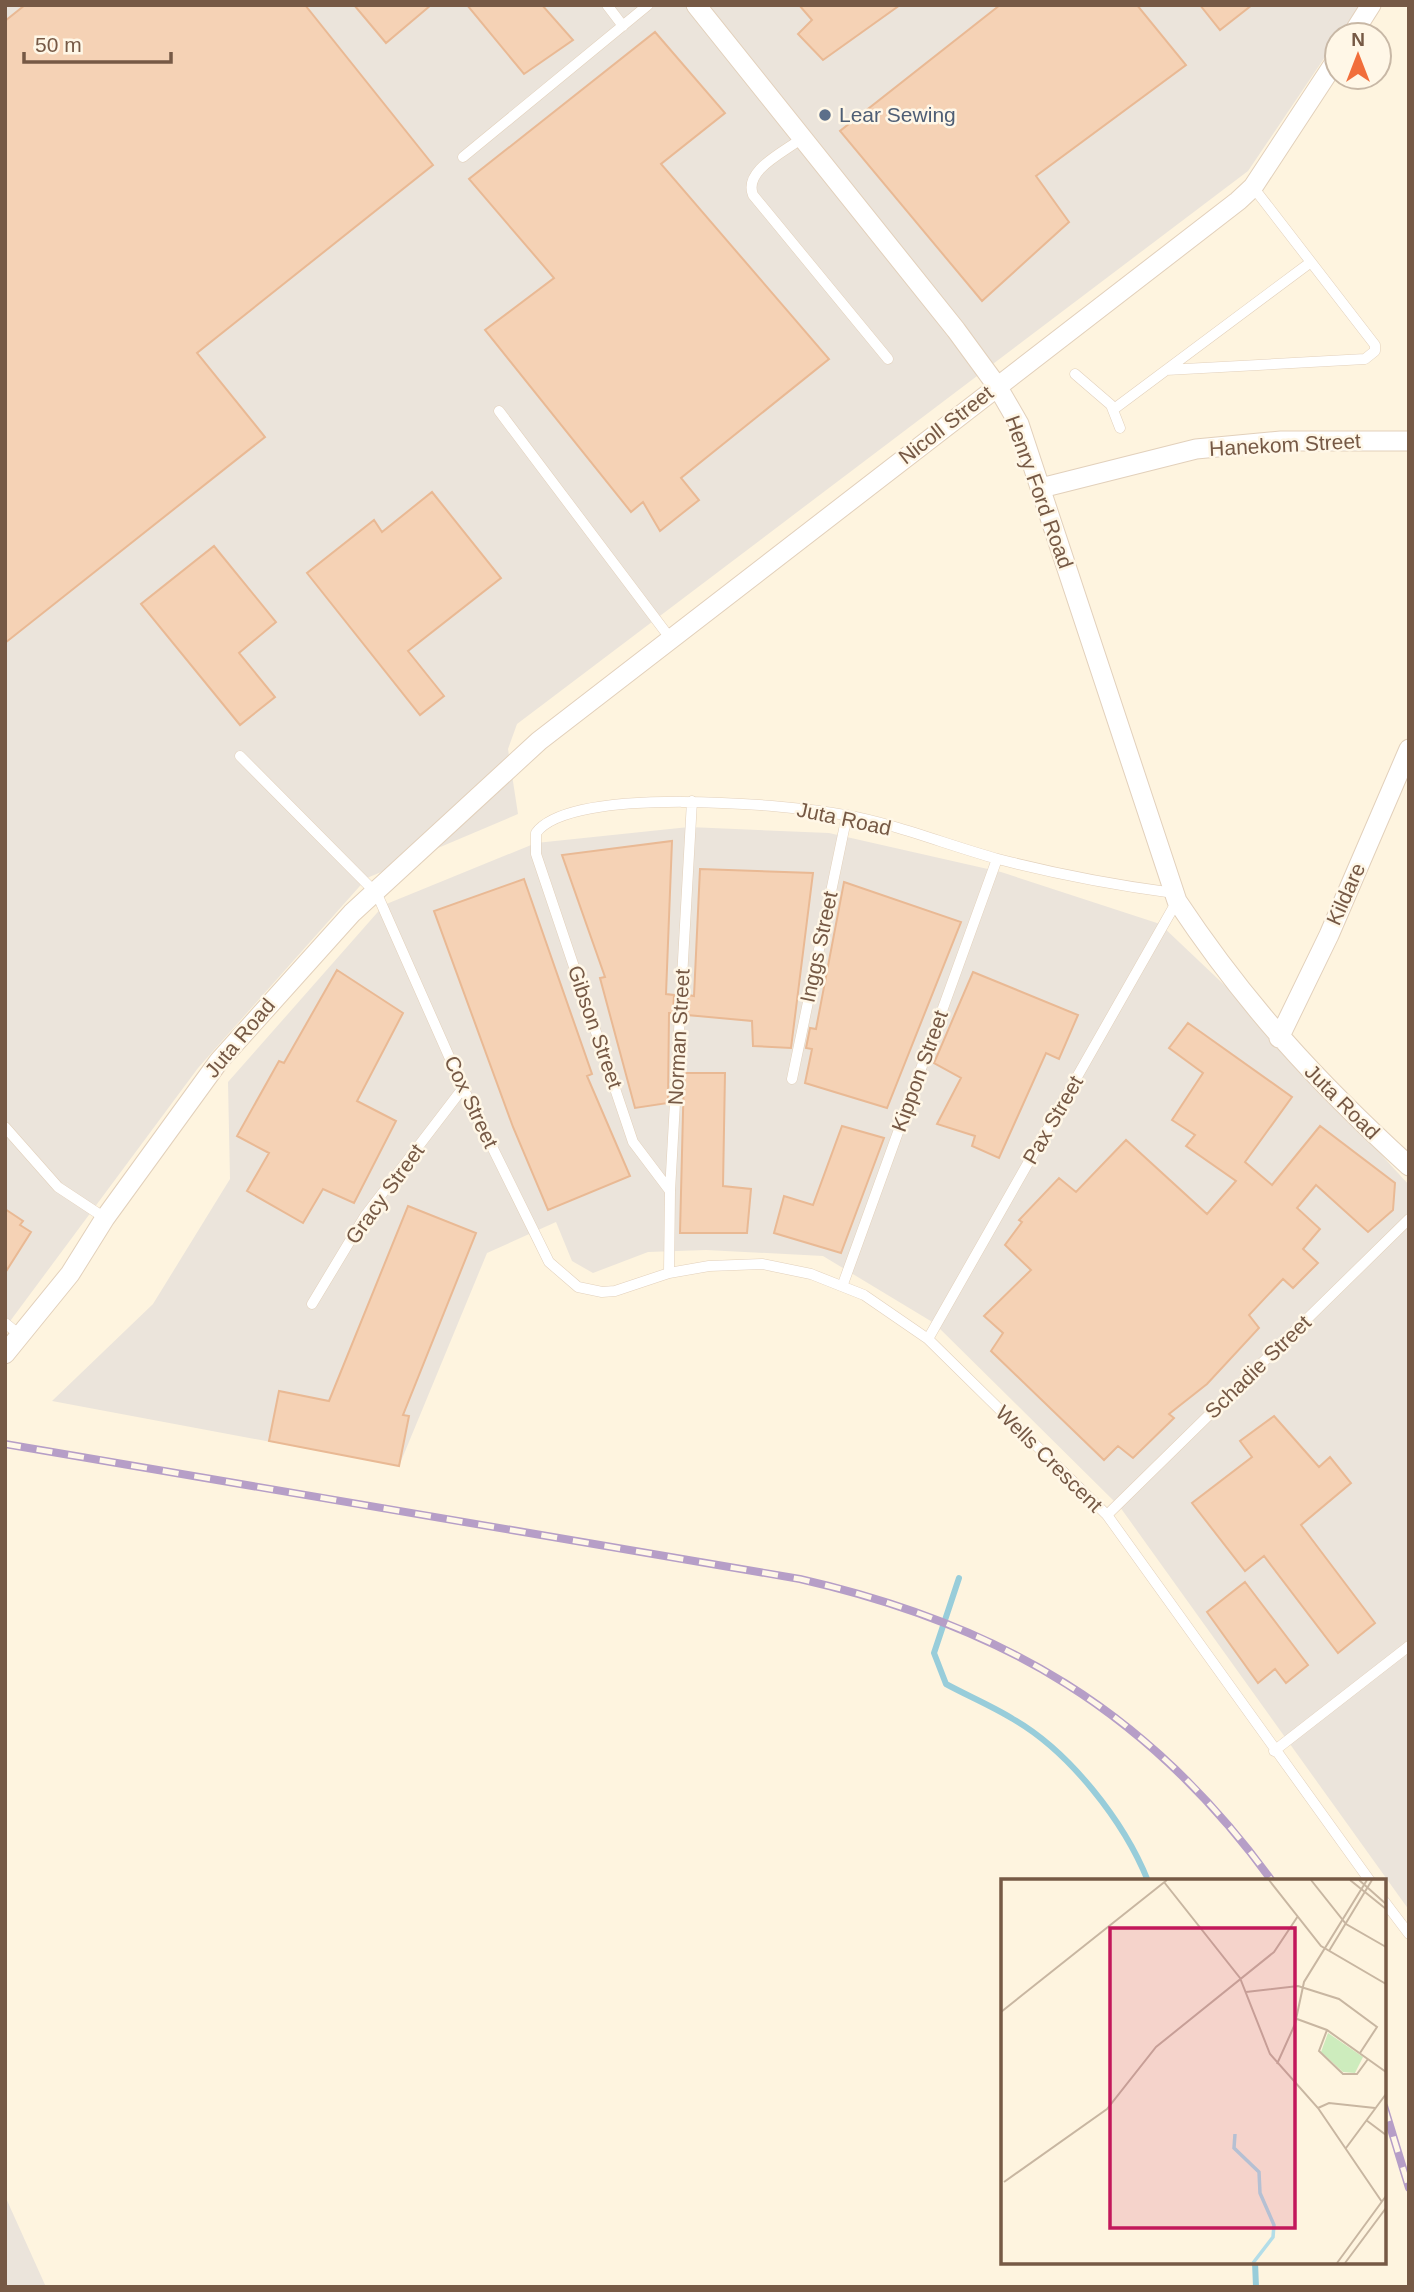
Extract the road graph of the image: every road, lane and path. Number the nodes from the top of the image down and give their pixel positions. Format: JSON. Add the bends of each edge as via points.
{"nodes":[{"id":1,"x":607,"y":5,"type":"edge"},
{"id":2,"x":648,"y":5,"type":"edge"},
{"id":3,"x":696,"y":5,"type":"edge"},
{"id":4,"x":1371,"y":5,"type":"edge"},
{"id":5,"x":1361,"y":21,"type":"edge"},
{"id":6,"x":623,"y":26,"type":"junction"},
{"id":7,"x":1323,"y":80,"type":"edge"},
{"id":8,"x":802,"y":138,"type":"junction"},
{"id":9,"x":463,"y":158,"type":"dead end"},
{"id":10,"x":1253,"y":187,"type":"junction"},
{"id":11,"x":1311,"y":262,"type":"junction"},
{"id":12,"x":888,"y":359,"type":"dead end"},
{"id":13,"x":1166,"y":370,"type":"junction"},
{"id":14,"x":1075,"y":374,"type":"dead end"},
{"id":15,"x":997,"y":386,"type":"junction"},
{"id":16,"x":1114,"y":409,"type":"junction"},
{"id":17,"x":499,"y":411,"type":"dead end"},
{"id":18,"x":1120,"y":428,"type":"dead end"},
{"id":19,"x":1409,"y":441,"type":"edge"},
{"id":20,"x":1041,"y":488,"type":"junction"},
{"id":21,"x":670,"y":638,"type":"junction"},
{"id":22,"x":1409,"y":749,"type":"edge"},
{"id":23,"x":240,"y":756,"type":"dead end"},
{"id":24,"x":519,"y":759,"type":"joint"},
{"id":25,"x":692,"y":801,"type":"junction"},
{"id":26,"x":847,"y":815,"type":"junction"},
{"id":27,"x":536,"y":854,"type":"joint"},
{"id":28,"x":997,"y":859,"type":"junction"},
{"id":29,"x":377,"y":894,"type":"junction"},
{"id":30,"x":1176,"y":897,"type":"junction"},
{"id":31,"x":1279,"y":1038,"type":"junction"},
{"id":32,"x":792,"y":1079,"type":"dead end"},
{"id":33,"x":463,"y":1088,"type":"junction"},
{"id":34,"x":5,"y":1127,"type":"edge"},
{"id":35,"x":1409,"y":1166,"type":"edge"},
{"id":36,"x":670,"y":1191,"type":"junction"},
{"id":37,"x":105,"y":1218,"type":"junction"},
{"id":38,"x":1409,"y":1219,"type":"edge"},
{"id":39,"x":669,"y":1273,"type":"junction"},
{"id":40,"x":843,"y":1284,"type":"junction"},
{"id":41,"x":590,"y":1291,"type":"joint"},
{"id":42,"x":312,"y":1304,"type":"dead end"},
{"id":43,"x":5,"y":1324,"type":"edge"},
{"id":44,"x":21,"y":1337,"type":"junction"},
{"id":45,"x":928,"y":1339,"type":"junction"},
{"id":46,"x":5,"y":1354,"type":"edge"},
{"id":47,"x":1107,"y":1515,"type":"junction"},
{"id":48,"x":1409,"y":1646,"type":"edge"},
{"id":49,"x":1275,"y":1751,"type":"junction"},
{"id":50,"x":1369,"y":1879,"type":"edge"},
{"id":51,"x":1386,"y":1904,"type":"edge"},
{"id":52,"x":1409,"y":1934,"type":"edge"}],
"edges":[{"from":1,"to":6,"type":"lane"},
{"from":2,"to":6,"type":"lane"},
{"from":3,"to":8,"type":"street","name":"Henry Ford Road"},
{"from":4,"to":5,"type":"street"},
{"from":6,"to":9,"type":"lane"},
{"from":7,"to":10,"type":"street","name":"Nicoll Street"},
{"from":8,"to":12,"type":"lane","via":[[753,175],[749,187]]},
{"from":8,"to":15,"type":"street","name":"Henry Ford Road"},
{"from":10,"to":11,"type":"lane"},
{"from":10,"to":15,"type":"street","name":"Nicoll Street"},
{"from":11,"to":13,"type":"lane"},
{"from":11,"to":13,"type":"lane","via":[[1375,345],[1373,356]]},
{"from":13,"to":16,"type":"lane"},
{"from":14,"to":16,"type":"lane"},
{"from":15,"to":20,"type":"street","name":"Henry Ford Road","via":[[1018,424]]},
{"from":15,"to":21,"type":"street","name":"Nicoll Street"},
{"from":16,"to":18,"type":"lane"},
{"from":17,"to":21,"type":"lane"},
{"from":19,"to":20,"type":"street","name":"Hanekom Street","via":[[1281,441],[1196,449]]},
{"from":20,"to":30,"type":"street","name":"Henry Ford Road"},
{"from":21,"to":24,"type":"street","name":"Nicoll Street"},
{"from":22,"to":31,"type":"street","name":"Kildare"},
{"from":23,"to":29,"type":"lane"},
{"from":24,"to":29,"type":"street","name":"Juta Road"},
{"from":25,"to":26,"type":"lane","name":"Juta Road"},
{"from":25,"to":27,"type":"lane","name":"Juta Road","via":[[590,808],[559,815],[536,833]]},
{"from":25,"to":36,"type":"lane","name":"Norman Street"},
{"from":26,"to":28,"type":"lane","name":"Juta Road"},
{"from":26,"to":32,"type":"lane","name":"Inggs Street"},
{"from":27,"to":36,"type":"lane","name":"Gibson Street","via":[[633,1142]]},
{"from":28,"to":30,"type":"lane","name":"Juta Road"},
{"from":28,"to":40,"type":"lane","name":"Kippon Street"},
{"from":29,"to":33,"type":"lane","name":"Cox Street"},
{"from":29,"to":37,"type":"street","name":"Juta Road","via":[[335,931],[219,1061]]},
{"from":30,"to":31,"type":"street","name":"Juta Road","via":[[1222,968]]},
{"from":30,"to":45,"type":"lane","name":"Pax Street"},
{"from":31,"to":35,"type":"street","name":"Juta Road"},
{"from":33,"to":41,"type":"lane","name":"Cox Street","via":[[549,1262],[567,1280]]},
{"from":33,"to":42,"type":"lane","name":"Gracy Street","via":[[365,1216]]},
{"from":34,"to":37,"type":"lane","via":[[58,1187]]},
{"from":36,"to":39,"type":"lane","name":"Norman Street"},
{"from":37,"to":44,"type":"street","name":"Juta Road"},
{"from":38,"to":47,"type":"lane","name":"Schadie Street"},
{"from":39,"to":40,"type":"lane","name":"Wells Crescent","via":[[762,1264]]},
{"from":39,"to":41,"type":"lane","name":"Wells Crescent","via":[[615,1292]]},
{"from":40,"to":45,"type":"lane","name":"Wells Crescent"},
{"from":43,"to":44,"type":"lane"},
{"from":44,"to":46,"type":"street","name":"Juta Road"},
{"from":45,"to":47,"type":"lane","name":"Wells Crescent"},
{"from":47,"to":49,"type":"lane","name":"Wells Crescent"},
{"from":48,"to":49,"type":"lane"},
{"from":49,"to":50,"type":"lane","name":"Wells Crescent"},
{"from":51,"to":52,"type":"lane"}]}
